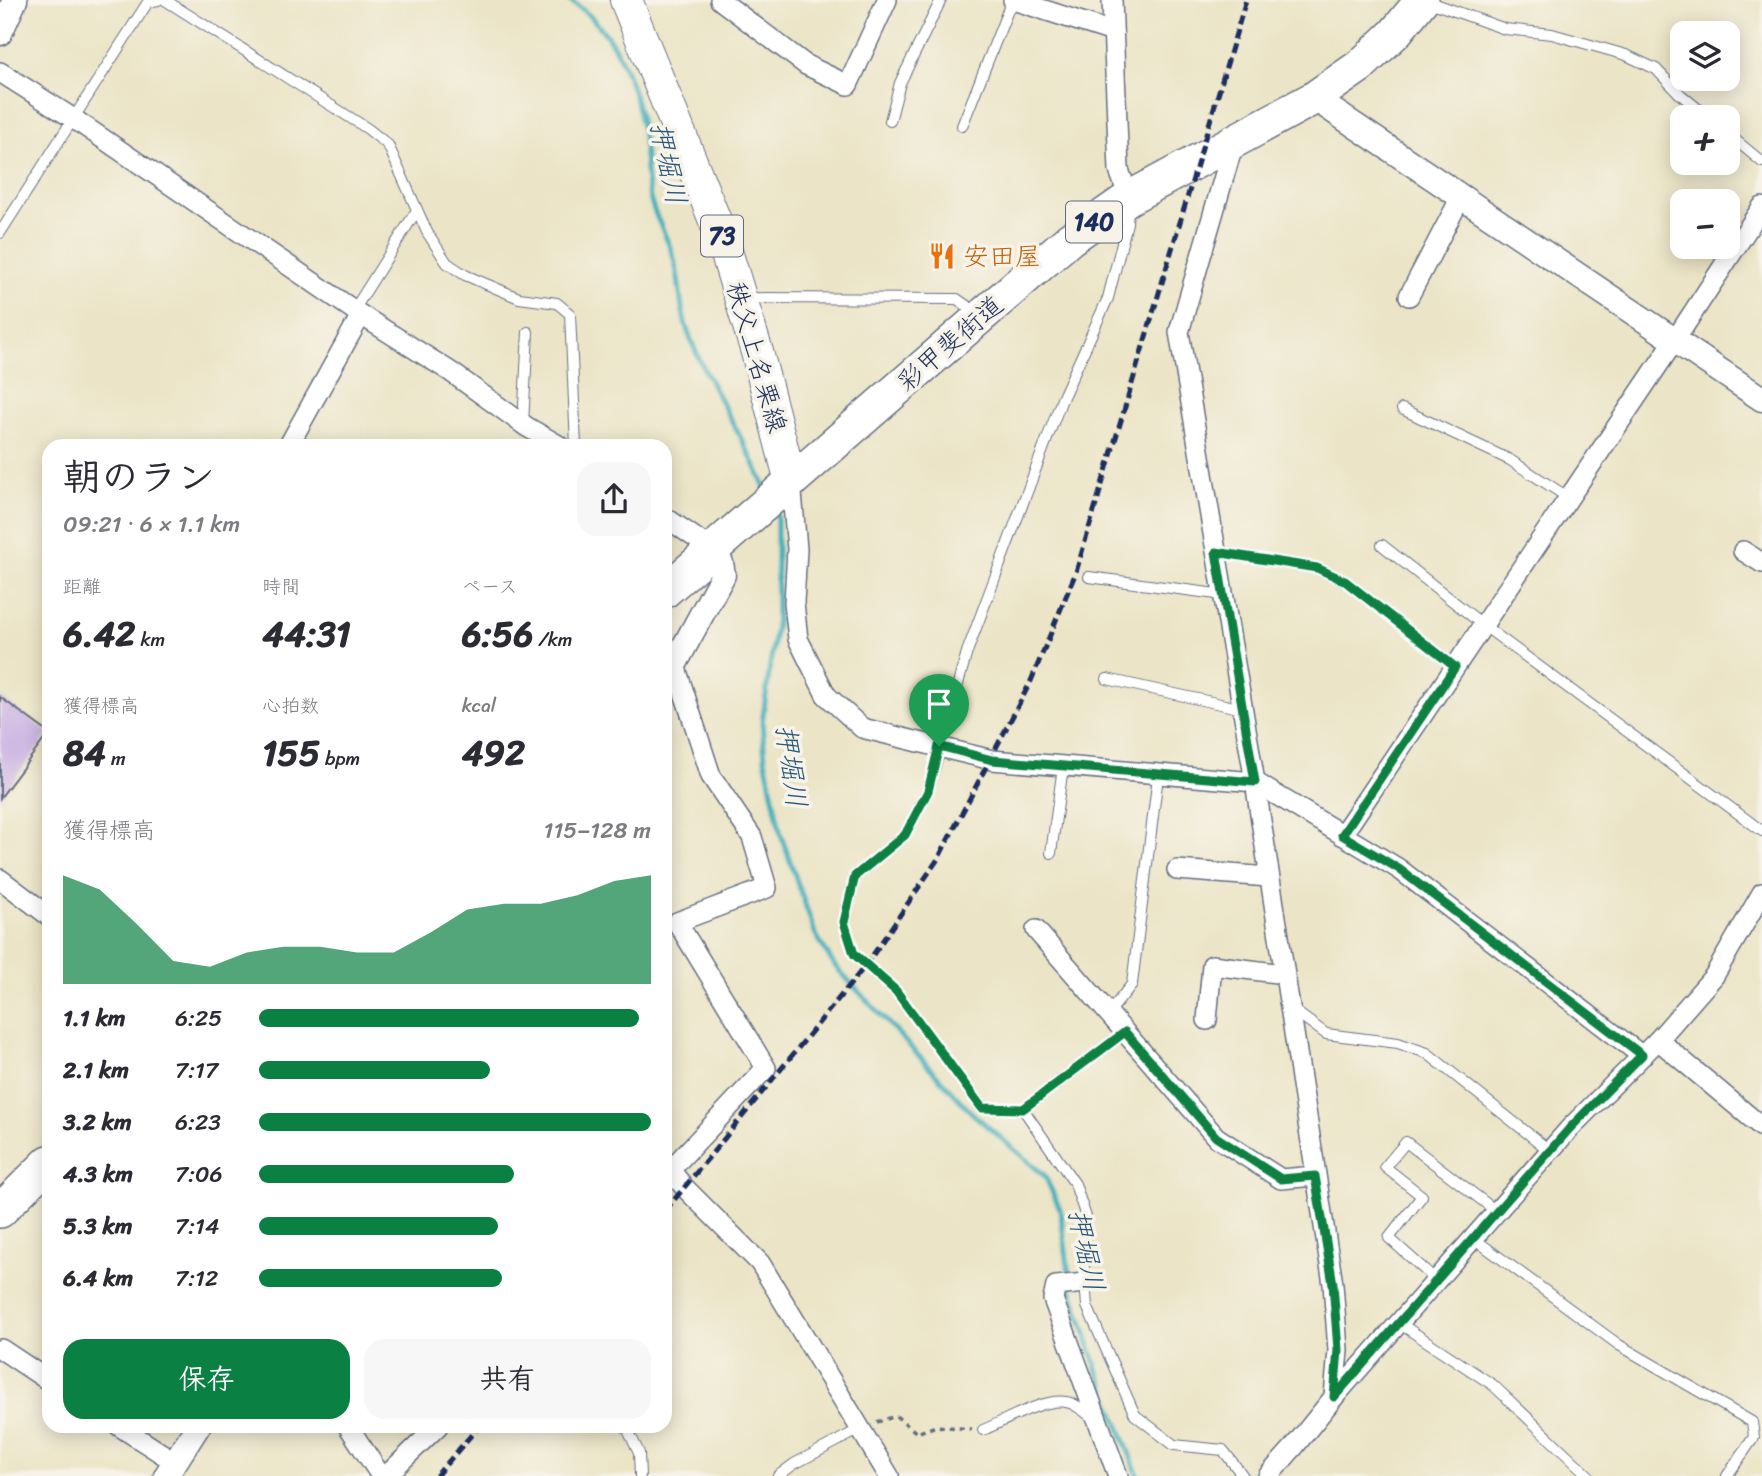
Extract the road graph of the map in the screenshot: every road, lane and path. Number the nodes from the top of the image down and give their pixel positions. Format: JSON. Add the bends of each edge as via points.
{"nodes":[{"id":1,"x":15,"y":0,"type":"edge"},
{"id":2,"x":158,"y":0,"type":"edge"},
{"id":3,"x":165,"y":0,"type":"edge"},
{"id":4,"x":626,"y":0,"type":"edge"},
{"id":5,"x":720,"y":0,"type":"edge"},
{"id":6,"x":887,"y":0,"type":"edge"},
{"id":7,"x":941,"y":0,"type":"edge"},
{"id":8,"x":1013,"y":0,"type":"edge"},
{"id":9,"x":1112,"y":0,"type":"edge"},
{"id":10,"x":1423,"y":0,"type":"edge"},
{"id":11,"x":1113,"y":32,"type":"junction"},
{"id":12,"x":0,"y":33,"type":"edge"},
{"id":13,"x":0,"y":72,"type":"edge"},
{"id":14,"x":1314,"y":98,"type":"junction"},
{"id":15,"x":1693,"y":105,"type":"edge"},
{"id":16,"x":74,"y":119,"type":"junction"},
{"id":17,"x":890,"y":121,"type":"dead end"},
{"id":18,"x":962,"y":126,"type":"dead end"},
{"id":19,"x":1234,"y":142,"type":"junction"},
{"id":20,"x":1740,"y":144,"type":"edge"},
{"id":21,"x":1762,"y":162,"type":"edge"},
{"id":22,"x":1461,"y":197,"type":"junction"},
{"id":23,"x":1129,"y":198,"type":"junction"},
{"id":24,"x":1762,"y":206,"type":"edge"},
{"id":25,"x":417,"y":210,"type":"junction"},
{"id":26,"x":0,"y":233,"type":"edge"},
{"id":27,"x":1409,"y":296,"type":"dead end"},
{"id":28,"x":740,"y":298,"type":"junction"},
{"id":29,"x":357,"y":312,"type":"junction"},
{"id":30,"x":982,"y":316,"type":"junction"},
{"id":31,"x":528,"y":332,"type":"dead end"},
{"id":32,"x":1675,"y":341,"type":"junction"},
{"id":33,"x":1762,"y":399,"type":"edge"},
{"id":34,"x":1402,"y":409,"type":"dead end"},
{"id":35,"x":523,"y":424,"type":"junction"},
{"id":36,"x":293,"y":439,"type":"edge"},
{"id":37,"x":548,"y":439,"type":"edge"},
{"id":38,"x":576,"y":439,"type":"edge"},
{"id":39,"x":783,"y":488,"type":"junction"},
{"id":40,"x":1569,"y":498,"type":"junction"},
{"id":41,"x":672,"y":520,"type":"edge"},
{"id":42,"x":723,"y":541,"type":"junction"},
{"id":43,"x":1382,"y":545,"type":"dead end"},
{"id":44,"x":1743,"y":551,"type":"dead end"},
{"id":45,"x":1216,"y":552,"type":"junction"},
{"id":46,"x":1762,"y":563,"type":"edge"},
{"id":47,"x":1089,"y":577,"type":"dead end"},
{"id":48,"x":672,"y":585,"type":"edge"},
{"id":49,"x":1224,"y":595,"type":"junction"},
{"id":50,"x":1483,"y":625,"type":"junction"},
{"id":51,"x":1455,"y":667,"type":"junction"},
{"id":52,"x":672,"y":669,"type":"edge"},
{"id":53,"x":672,"y":678,"type":"edge"},
{"id":54,"x":1107,"y":679,"type":"dead end"},
{"id":55,"x":1243,"y":709,"type":"junction"},
{"id":56,"x":939,"y":746,"type":"junction"},
{"id":57,"x":1063,"y":767,"type":"junction"},
{"id":58,"x":1158,"y":776,"type":"junction"},
{"id":59,"x":1255,"y":782,"type":"junction"},
{"id":60,"x":1762,"y":831,"type":"edge"},
{"id":61,"x":1342,"y":835,"type":"junction"},
{"id":62,"x":1051,"y":853,"type":"dead end"},
{"id":63,"x":1177,"y":870,"type":"dead end"},
{"id":64,"x":1269,"y":877,"type":"junction"},
{"id":65,"x":0,"y":879,"type":"edge"},
{"id":66,"x":1762,"y":893,"type":"edge"},
{"id":67,"x":42,"y":911,"type":"edge"},
{"id":68,"x":844,"y":922,"type":"joint"},
{"id":69,"x":1036,"y":930,"type":"dead end"},
{"id":70,"x":1284,"y":974,"type":"junction"},
{"id":71,"x":1289,"y":1007,"type":"junction"},
{"id":72,"x":1108,"y":1014,"type":"junction"},
{"id":73,"x":1207,"y":1020,"type":"dead end"},
{"id":74,"x":1125,"y":1032,"type":"junction"},
{"id":75,"x":1658,"y":1040,"type":"junction"},
{"id":76,"x":1642,"y":1055,"type":"junction"},
{"id":77,"x":1023,"y":1109,"type":"junction"},
{"id":78,"x":1762,"y":1127,"type":"edge"},
{"id":79,"x":1550,"y":1151,"type":"junction"},
{"id":80,"x":672,"y":1163,"type":"edge"},
{"id":81,"x":42,"y":1169,"type":"edge"},
{"id":82,"x":672,"y":1171,"type":"edge"},
{"id":83,"x":1315,"y":1176,"type":"junction"},
{"id":84,"x":0,"y":1211,"type":"edge"},
{"id":85,"x":1496,"y":1211,"type":"junction"},
{"id":86,"x":1473,"y":1238,"type":"junction"},
{"id":87,"x":1436,"y":1280,"type":"junction"},
{"id":88,"x":1084,"y":1283,"type":"junction"},
{"id":89,"x":1399,"y":1323,"type":"junction"},
{"id":90,"x":2,"y":1354,"type":"edge"},
{"id":91,"x":42,"y":1377,"type":"edge"},
{"id":92,"x":1334,"y":1397,"type":"junction"},
{"id":93,"x":1097,"y":1420,"type":"junction"},
{"id":94,"x":862,"y":1428,"type":"junction"},
{"id":95,"x":983,"y":1430,"type":"joint"},
{"id":96,"x":127,"y":1433,"type":"edge"},
{"id":97,"x":193,"y":1433,"type":"edge"},
{"id":98,"x":353,"y":1433,"type":"edge"},
{"id":99,"x":430,"y":1433,"type":"edge"},
{"id":100,"x":629,"y":1433,"type":"edge"},
{"id":101,"x":170,"y":1469,"type":"edge"},
{"id":102,"x":780,"y":1475,"type":"edge"},
{"id":103,"x":383,"y":1476,"type":"edge"},
{"id":104,"x":640,"y":1476,"type":"edge"},
{"id":105,"x":889,"y":1476,"type":"edge"},
{"id":106,"x":1118,"y":1476,"type":"edge"},
{"id":107,"x":1243,"y":1476,"type":"edge"},
{"id":108,"x":1268,"y":1476,"type":"edge"},
{"id":109,"x":1589,"y":1476,"type":"edge"},
{"id":110,"x":1727,"y":1476,"type":"edge"}],
"edges":[{"from":1,"to":12,"type":"street"},
{"from":2,"to":16,"type":"lane","via":[[148,2]]},
{"from":3,"to":25,"type":"lane","via":[[388,145]]},
{"from":4,"to":28,"type":"main road","name":"秩父上名栗線","number":"73","via":[[722,238]]},
{"from":5,"to":6,"type":"street","via":[[806,65],[848,85]]},
{"from":7,"to":17,"type":"lane","via":[[900,83]]},
{"from":8,"to":11,"type":"street"},
{"from":8,"to":18,"type":"lane"},
{"from":9,"to":11,"type":"street"},
{"from":10,"to":14,"type":"highway","name":"彩甲斐街道","number":"140","via":[[1360,66]]},
{"from":10,"to":15,"type":"lane","via":[[1505,29],[1552,34],[1626,55],[1656,69]]},
{"from":11,"to":23,"type":"street","via":[[1119,170]]},
{"from":13,"to":16,"type":"street"},
{"from":14,"to":19,"type":"highway","name":"彩甲斐街道","number":"140"},
{"from":14,"to":22,"type":"street"},
{"from":16,"to":26,"type":"lane"},
{"from":16,"to":29,"type":"street"},
{"from":19,"to":23,"type":"highway","name":"彩甲斐街道","number":"140"},
{"from":19,"to":45,"type":"street","via":[[1179,332]]},
{"from":20,"to":21,"type":"lane"},
{"from":22,"to":27,"type":"street"},
{"from":22,"to":32,"type":"street"},
{"from":23,"to":30,"type":"highway","name":"彩甲斐街道","number":"140","via":[[1070,239]]},
{"from":23,"to":56,"type":"lane","via":[[1108,298],[1062,399],[967,652]]},
{"from":24,"to":32,"type":"street"},
{"from":25,"to":29,"type":"lane"},
{"from":25,"to":38,"type":"lane","via":[[447,263],[519,298],[557,303],[570,314]]},
{"from":28,"to":30,"type":"lane","via":[[957,299]]},
{"from":28,"to":39,"type":"main road","name":"秩父上名栗線","number":"73","via":[[757,352]]},
{"from":29,"to":35,"type":"street"},
{"from":29,"to":36,"type":"street"},
{"from":30,"to":39,"type":"highway","name":"彩甲斐街道","number":"140"},
{"from":31,"to":35,"type":"lane"},
{"from":32,"to":33,"type":"street"},
{"from":32,"to":40,"type":"street"},
{"from":34,"to":40,"type":"lane","via":[[1510,460]]},
{"from":35,"to":37,"type":"street"},
{"from":39,"to":42,"type":"highway","name":"彩甲斐街道","number":"140"},
{"from":39,"to":56,"type":"street","via":[[797,549],[794,603],[798,639],[826,695],[862,728]]},
{"from":40,"to":50,"type":"street"},
{"from":41,"to":42,"type":"street"},
{"from":42,"to":48,"type":"highway","name":"彩甲斐街道","number":"140"},
{"from":42,"to":52,"type":"street","via":[[723,575]]},
{"from":43,"to":50,"type":"lane"},
{"from":44,"to":46,"type":"street"},
{"from":45,"to":49,"type":"street"},
{"from":45,"to":51,"type":"lane","via":[[1317,568],[1345,581]]},
{"from":47,"to":49,"type":"lane"},
{"from":49,"to":55,"type":"street"},
{"from":50,"to":51,"type":"street"},
{"from":50,"to":60,"type":"lane"},
{"from":51,"to":61,"type":"street"},
{"from":53,"to":80,"type":"street","via":[[712,776],[752,838],[767,888],[677,922],[766,1068]]},
{"from":54,"to":55,"type":"lane"},
{"from":55,"to":59,"type":"street"},
{"from":56,"to":57,"type":"street","via":[[992,760]]},
{"from":56,"to":68,"type":"lane","via":[[928,791],[911,824],[905,835],[855,876]]},
{"from":57,"to":58,"type":"street"},
{"from":57,"to":62,"type":"lane"},
{"from":58,"to":59,"type":"street"},
{"from":58,"to":72,"type":"lane","via":[[1132,984]]},
{"from":59,"to":61,"type":"street"},
{"from":59,"to":64,"type":"street"},
{"from":61,"to":76,"type":"street","via":[[1399,869]]},
{"from":63,"to":64,"type":"street"},
{"from":64,"to":70,"type":"street"},
{"from":65,"to":67,"type":"street"},
{"from":66,"to":75,"type":"street","via":[[1714,976]]},
{"from":68,"to":77,"type":"path","via":[[854,954],[896,991],[982,1108]]},
{"from":69,"to":72,"type":"street"},
{"from":70,"to":71,"type":"street"},
{"from":70,"to":73,"type":"street","via":[[1212,965]]},
{"from":71,"to":79,"type":"lane","via":[[1326,1034],[1427,1053]]},
{"from":71,"to":83,"type":"street"},
{"from":72,"to":74,"type":"street"},
{"from":74,"to":77,"type":"lane"},
{"from":74,"to":83,"type":"street","via":[[1216,1137],[1281,1179]]},
{"from":75,"to":76,"type":"street"},
{"from":75,"to":78,"type":"street"},
{"from":76,"to":79,"type":"street"},
{"from":77,"to":88,"type":"lane","via":[[1075,1184],[1086,1217]]},
{"from":79,"to":85,"type":"street"},
{"from":81,"to":84,"type":"highway"},
{"from":82,"to":94,"type":"street","via":[[760,1263]]},
{"from":83,"to":92,"type":"street","via":[[1333,1284],[1338,1350]]},
{"from":85,"to":86,"type":"street"},
{"from":85,"to":87,"type":"lane","via":[[1406,1142],[1385,1167],[1422,1196],[1389,1238]]},
{"from":86,"to":87,"type":"street"},
{"from":86,"to":110,"type":"lane","via":[[1619,1345],[1752,1422],[1754,1437]]},
{"from":87,"to":89,"type":"street"},
{"from":88,"to":93,"type":"street","via":[[1056,1286],[1053,1299]]},
{"from":88,"to":107,"type":"lane","via":[[1087,1306],[1135,1415],[1174,1445],[1223,1450]]},
{"from":89,"to":92,"type":"street"},
{"from":89,"to":109,"type":"lane","via":[[1493,1385]]},
{"from":90,"to":91,"type":"street"},
{"from":92,"to":108,"type":"street"},
{"from":93,"to":95,"type":"lane","via":[[1069,1402],[1056,1402]]},
{"from":93,"to":106,"type":"street"},
{"from":94,"to":95,"type":"path","via":[[896,1416],[917,1433],[936,1426]]},
{"from":94,"to":102,"type":"lane"},
{"from":94,"to":105,"type":"street"},
{"from":96,"to":101,"type":"street"},
{"from":97,"to":101,"type":"street"},
{"from":98,"to":103,"type":"street"},
{"from":99,"to":103,"type":"street"},
{"from":100,"to":104,"type":"lane","via":[[639,1453]]}]}
